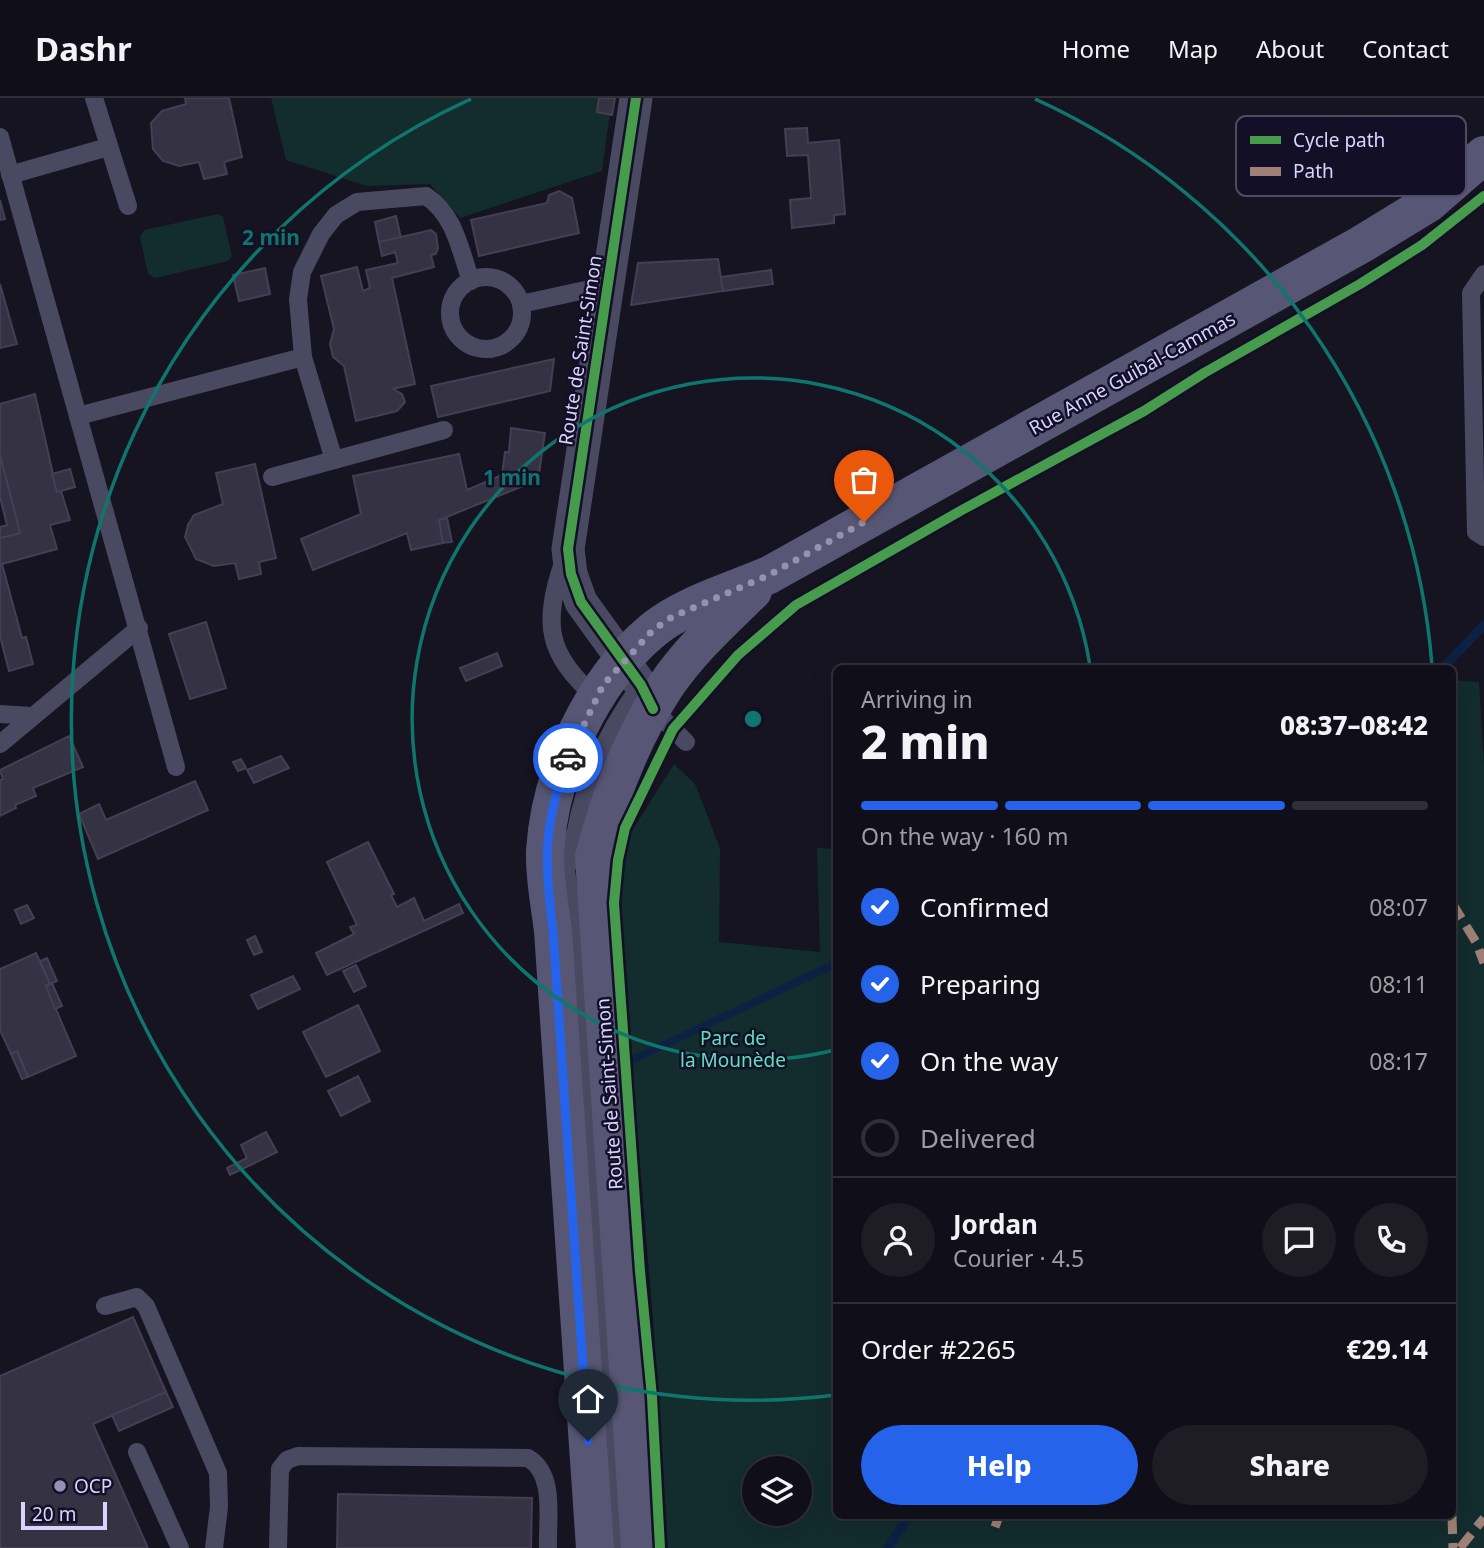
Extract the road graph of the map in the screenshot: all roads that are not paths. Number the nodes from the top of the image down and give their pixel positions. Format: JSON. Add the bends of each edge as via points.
{"nodes":[{"id":1,"x":94,"y":98,"type":"edge"},
{"id":2,"x":636,"y":98,"type":"edge"},
{"id":3,"x":0,"y":137,"type":"edge"},
{"id":4,"x":108,"y":147,"type":"junction"},
{"id":5,"x":1484,"y":155,"type":"edge"},
{"id":6,"x":1466,"y":171,"type":"edge"},
{"id":7,"x":10,"y":176,"type":"junction"},
{"id":8,"x":1438,"y":196,"type":"edge"},
{"id":9,"x":128,"y":206,"type":"dead end"},
{"id":10,"x":1484,"y":274,"type":"edge"},
{"id":11,"x":471,"y":281,"type":"junction"},
{"id":12,"x":608,"y":285,"type":"junction"},
{"id":13,"x":521,"y":304,"type":"junction"},
{"id":14,"x":303,"y":357,"type":"junction"},
{"id":15,"x":1479,"y":407,"type":"edge"},
{"id":16,"x":78,"y":416,"type":"junction"},
{"id":17,"x":444,"y":430,"type":"dead end"},
{"id":18,"x":334,"y":460,"type":"junction"},
{"id":19,"x":272,"y":477,"type":"dead end"},
{"id":20,"x":1484,"y":537,"type":"edge"},
{"id":21,"x":568,"y":549,"type":"junction"},
{"id":22,"x":769,"y":575,"type":"junction"},
{"id":23,"x":139,"y":628,"type":"junction"},
{"id":24,"x":639,"y":685,"type":"junction"},
{"id":25,"x":596,"y":697,"type":"junction"},
{"id":26,"x":0,"y":714,"type":"edge"},
{"id":27,"x":31,"y":716,"type":"junction"},
{"id":28,"x":686,"y":742,"type":"dead end"},
{"id":29,"x":0,"y":744,"type":"edge"},
{"id":30,"x":176,"y":767,"type":"dead end"},
{"id":31,"x":555,"y":801,"type":"junction"},
{"id":32,"x":569,"y":886,"type":"junction"},
{"id":33,"x":105,"y":1306,"type":"dead end"},
{"id":34,"x":137,"y":1452,"type":"dead end"},
{"id":35,"x":180,"y":1548,"type":"edge"},
{"id":36,"x":214,"y":1548,"type":"edge"},
{"id":37,"x":278,"y":1548,"type":"edge"},
{"id":38,"x":548,"y":1548,"type":"edge"},
{"id":39,"x":595,"y":1548,"type":"edge"},
{"id":40,"x":618,"y":1548,"type":"edge"},
{"id":41,"x":640,"y":1548,"type":"edge"}],
"edges":[{"from":1,"to":4,"type":"lane"},
{"from":2,"to":12,"type":"street","name":"Route de Saint-Simon"},
{"from":3,"to":7,"type":"lane"},
{"from":4,"to":7,"type":"lane"},
{"from":4,"to":9,"type":"lane"},
{"from":5,"to":6,"type":"main road","name":"Rue Anne Guibal-Cammas"},
{"from":7,"to":16,"type":"lane"},
{"from":8,"to":22,"type":"main road","name":"Rue Anne Guibal-Cammas","via":[[1362,244]]},
{"from":10,"to":15,"type":"lane","via":[[1471,293]]},
{"from":11,"to":13,"type":"lane","via":[[495,278],[515,293]]},
{"from":11,"to":13,"type":"lane","via":[[460,288],[450,310],[456,334],[476,348],[501,346],[511,339],[518,329]]},
{"from":11,"to":14,"type":"lane","via":[[451,222],[435,202],[426,196],[406,196],[357,202],[336,215],[321,234],[302,272],[298,299]]},
{"from":12,"to":13,"type":"lane"},
{"from":12,"to":21,"type":"street","name":"Route de Saint-Simon"},
{"from":14,"to":16,"type":"lane"},
{"from":14,"to":18,"type":"lane"},
{"from":15,"to":20,"type":"lane","via":[[1476,532]]},
{"from":16,"to":23,"type":"lane"},
{"from":17,"to":18,"type":"lane"},
{"from":18,"to":19,"type":"lane"},
{"from":21,"to":24,"type":"street","name":"Route de Saint-Simon","via":[[581,602]]},
{"from":21,"to":25,"type":"lane","name":"Route de Saint-Simon","via":[[552,597],[551,634],[566,665]]},
{"from":22,"to":24,"type":"main road","name":"Rue Anne Guibal-Cammas","via":[[688,657]]},
{"from":22,"to":24,"type":"main road","name":"Rue Anne Guibal-Cammas","via":[[672,617],[653,630]]},
{"from":23,"to":27,"type":"lane"},
{"from":23,"to":30,"type":"lane"},
{"from":24,"to":25,"type":"main road"},
{"from":24,"to":28,"type":"lane"},
{"from":24,"to":32,"type":"lane","via":[[600,754],[576,815]]},
{"from":24,"to":41,"type":"main road","name":"Route de Saint-Simon","via":[[594,857]]},
{"from":25,"to":31,"type":"main road","via":[[571,750]]},
{"from":26,"to":27,"type":"lane"},
{"from":27,"to":29,"type":"lane"},
{"from":31,"to":32,"type":"lane"},
{"from":31,"to":39,"type":"main road","via":[[546,842],[547,881]]},
{"from":32,"to":40,"type":"lane"},
{"from":33,"to":36,"type":"lane","via":[[137,1297],[146,1307],[218,1473]]},
{"from":34,"to":35,"type":"lane"},
{"from":37,"to":38,"type":"lane","via":[[279,1469],[298,1456],[311,1456],[528,1458],[540,1465],[546,1478]]}]}
